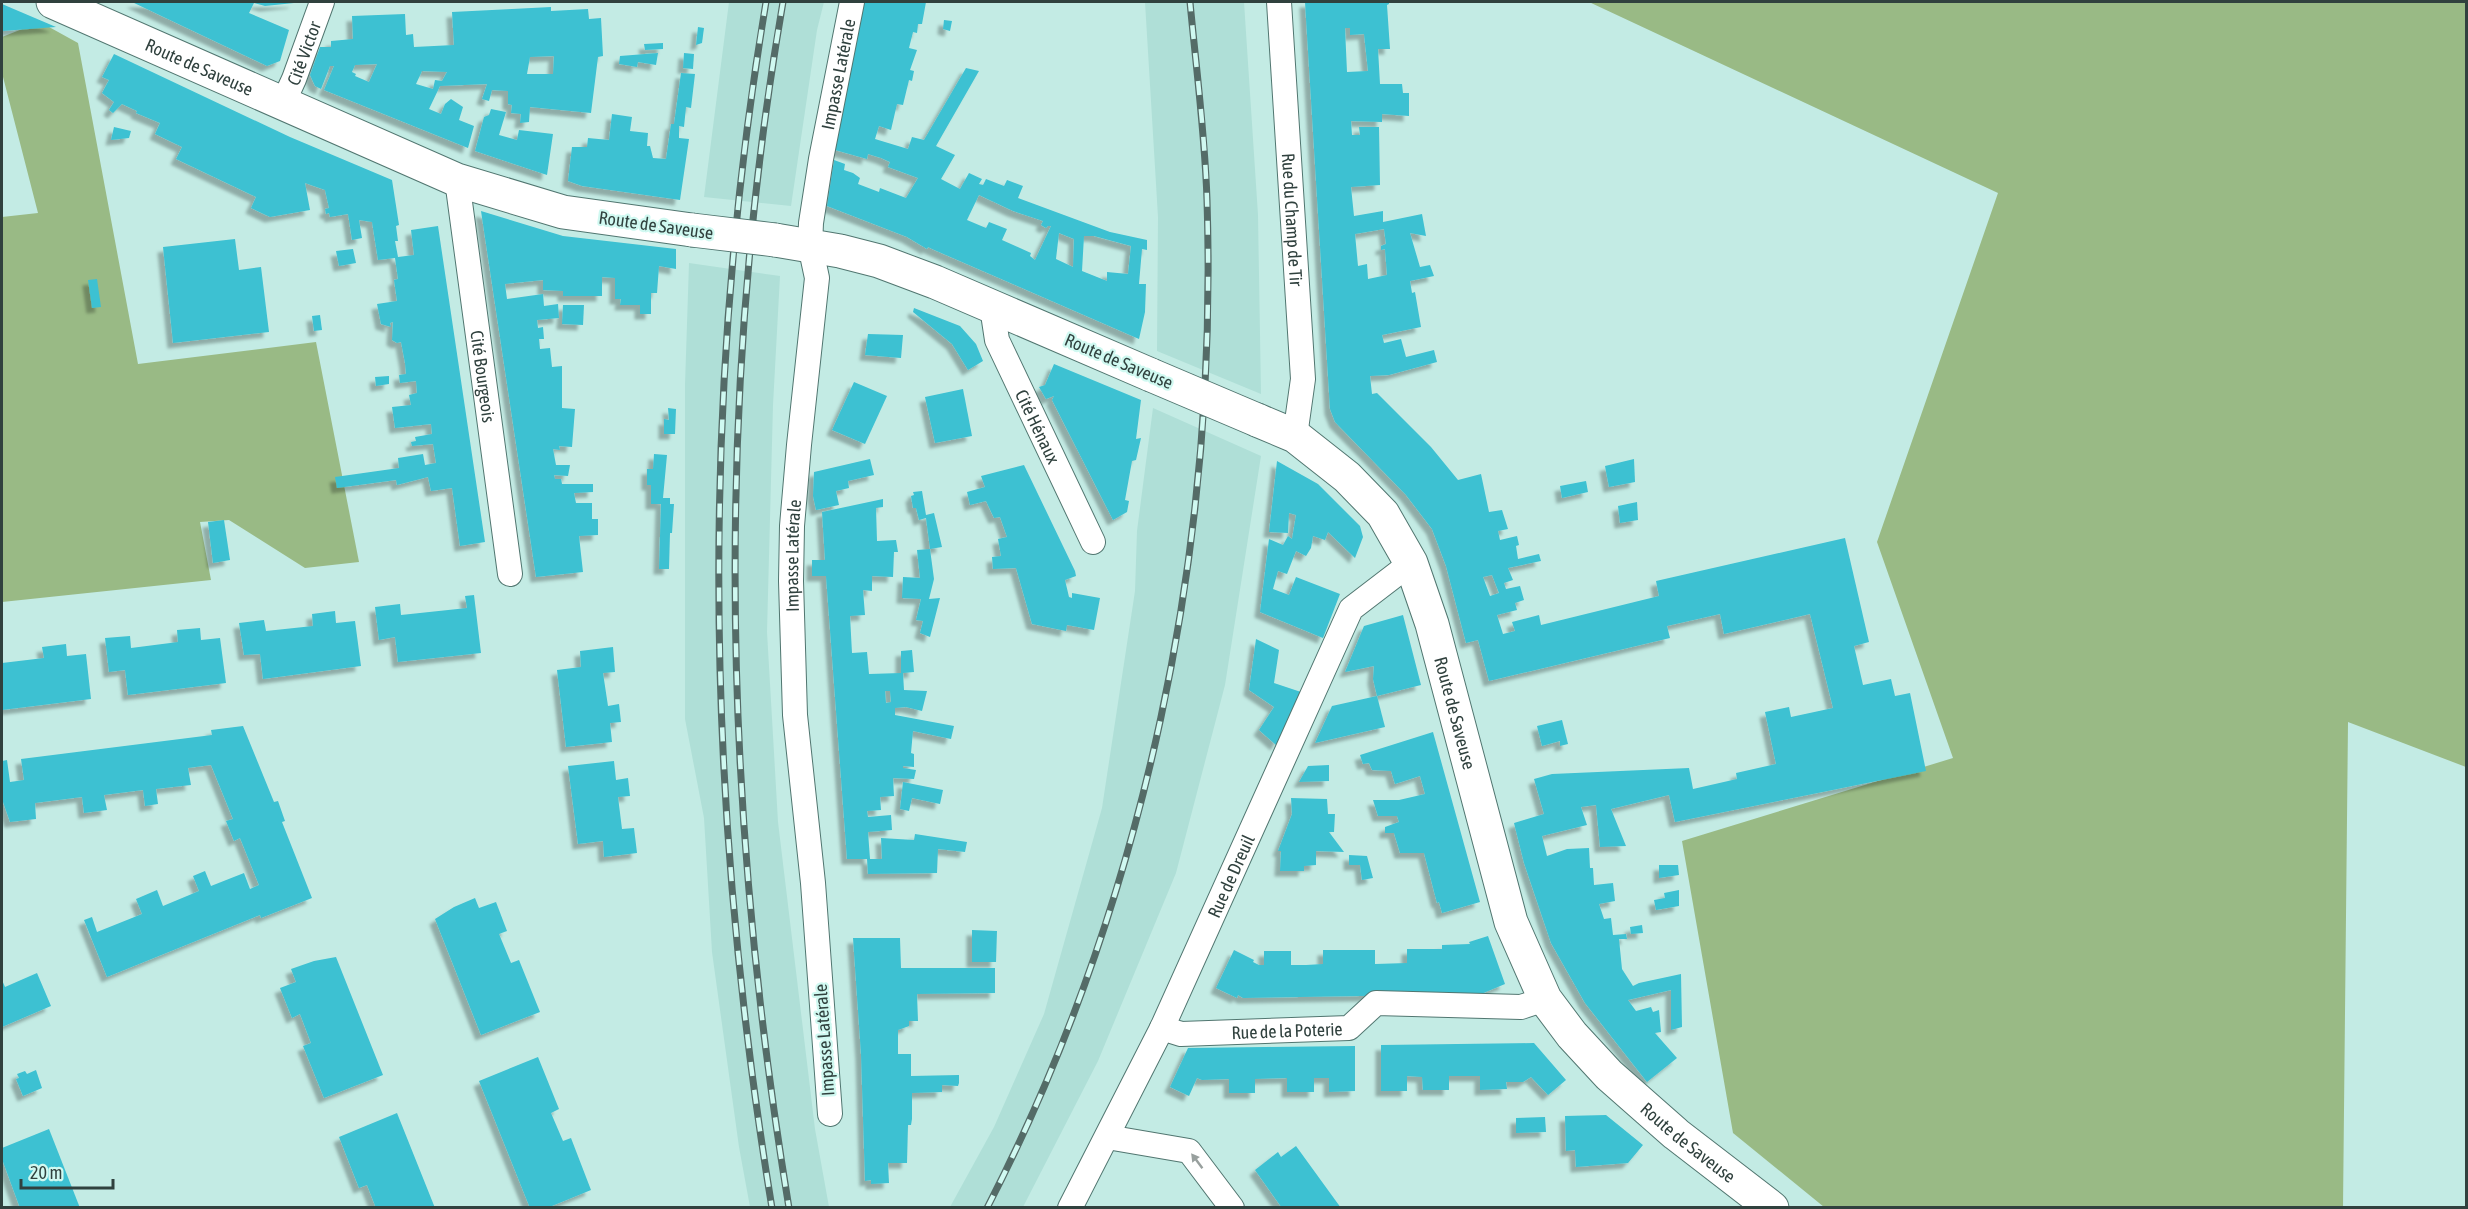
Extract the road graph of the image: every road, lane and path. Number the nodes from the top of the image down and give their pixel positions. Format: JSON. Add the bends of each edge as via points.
{"nodes":[{"id":1,"x":53,"y":2,"type":"edge"},
{"id":2,"x":322,"y":2,"type":"edge"},
{"id":3,"x":852,"y":2,"type":"edge"},
{"id":4,"x":1279,"y":2,"type":"edge"},
{"id":5,"x":283,"y":103,"type":"junction"},
{"id":6,"x":457,"y":180,"type":"junction"},
{"id":7,"x":810,"y":245,"type":"junction"},
{"id":8,"x":992,"y":307,"type":"junction"},
{"id":9,"x":1295,"y":436,"type":"junction"},
{"id":10,"x":1093,"y":542,"type":"dead end"},
{"id":11,"x":1411,"y":563,"type":"junction"},
{"id":12,"x":510,"y":574,"type":"dead end"},
{"id":13,"x":1545,"y":999,"type":"junction"},
{"id":14,"x":1162,"y":1028,"type":"junction"},
{"id":15,"x":830,"y":1114,"type":"dead end"},
{"id":16,"x":1107,"y":1137,"type":"junction"},
{"id":17,"x":1071,"y":1208,"type":"edge"},
{"id":18,"x":1232,"y":1208,"type":"edge"},
{"id":19,"x":1772,"y":1208,"type":"edge"}],
"edges":[{"from":1,"to":5,"type":"main road","name":"Route de Saveuse"},
{"from":2,"to":5,"type":"street","name":"Cité Victor"},
{"from":3,"to":7,"type":"street","name":"Impasse Latérale","via":[[821,159]]},
{"from":4,"to":9,"type":"street","name":"Rue du Champ de Tir","via":[[1303,379]]},
{"from":5,"to":6,"type":"main road","name":"Route de Saveuse"},
{"from":6,"to":7,"type":"main road","name":"Route de Saveuse","bridge":true,"via":[[563,212]]},
{"from":6,"to":12,"type":"street","name":"Cité Bourgeois"},
{"from":7,"to":8,"type":"main road","name":"Route de Saveuse","via":[[879,261]]},
{"from":7,"to":15,"type":"street","name":"Impasse Latérale","via":[[817,278],[792,526],[793,654]]},
{"from":8,"to":9,"type":"main road","name":"Route de Saveuse","bridge":true},
{"from":8,"to":10,"type":"street","name":"Cité Hénaux","via":[[997,340]]},
{"from":9,"to":11,"type":"main road","name":"Route de Saveuse","via":[[1347,477],[1383,514]]},
{"from":11,"to":13,"type":"main road","name":"Route de Saveuse","via":[[1432,624],[1511,922]]},
{"from":11,"to":14,"type":"street","name":"Rue de Dreuil","via":[[1351,609]]},
{"from":13,"to":14,"type":"street","name":"Rue de la Poterie","via":[[1521,1007],[1376,1003],[1349,1028],[1181,1034]]},
{"from":13,"to":19,"type":"main road","name":"Route de Saveuse","via":[[1610,1075],[1676,1134]]},
{"from":14,"to":16,"type":"street","name":"Rue de Dreuil"},
{"from":16,"to":17,"type":"street","name":"Rue de Dreuil"},
{"from":18,"to":16,"type":"street","one_way":true,"via":[[1189,1151]]}]}
